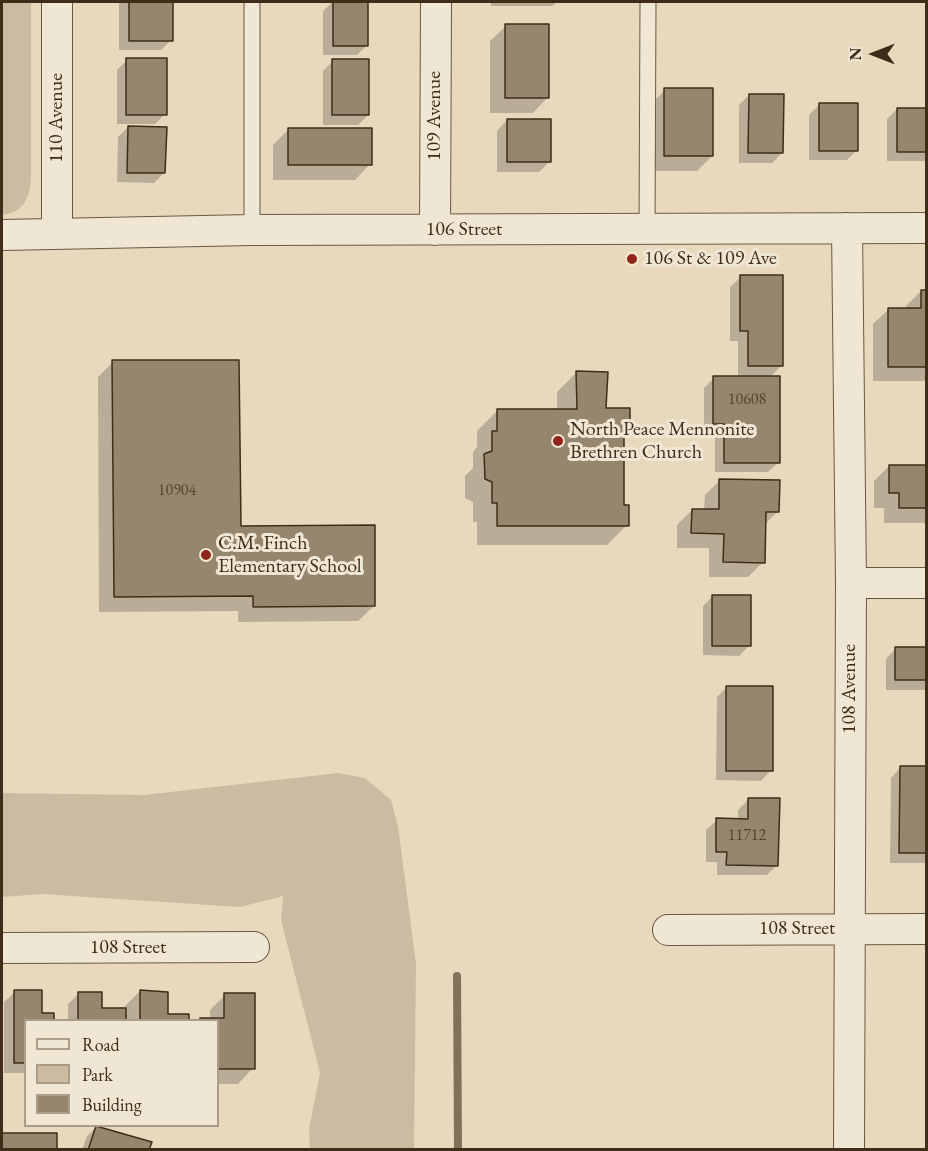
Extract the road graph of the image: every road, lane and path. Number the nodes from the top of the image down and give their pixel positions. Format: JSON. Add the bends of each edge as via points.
{"nodes":[{"id":1,"x":57,"y":2,"type":"edge"},
{"id":2,"x":252,"y":2,"type":"edge"},
{"id":3,"x":436,"y":2,"type":"edge"},
{"id":4,"x":648,"y":2,"type":"edge"},
{"id":5,"x":647,"y":228,"type":"junction"},
{"id":6,"x":847,"y":228,"type":"junction"},
{"id":7,"x":927,"y":228,"type":"edge"},
{"id":8,"x":252,"y":230,"type":"junction"},
{"id":9,"x":435,"y":230,"type":"junction"},
{"id":10,"x":57,"y":234,"type":"junction"},
{"id":11,"x":2,"y":235,"type":"edge"},
{"id":12,"x":851,"y":583,"type":"junction"},
{"id":13,"x":927,"y":583,"type":"edge"},
{"id":14,"x":849,"y":929,"type":"junction"},
{"id":15,"x":927,"y":929,"type":"edge"},
{"id":16,"x":668,"y":930,"type":"dead end"},
{"id":17,"x":254,"y":947,"type":"dead end"},
{"id":18,"x":2,"y":948,"type":"edge"},
{"id":19,"x":849,"y":1149,"type":"edge"}],
"edges":[{"from":1,"to":10,"type":"street","name":"110 Avenue"},
{"from":2,"to":8,"type":"lane"},
{"from":3,"to":9,"type":"street","name":"109 Avenue"},
{"from":4,"to":5,"type":"lane"},
{"from":5,"to":6,"type":"street","name":"106 Street"},
{"from":5,"to":9,"type":"street","name":"106 Street"},
{"from":6,"to":7,"type":"street","name":"106 Street"},
{"from":6,"to":12,"type":"street","name":"108 Avenue"},
{"from":8,"to":9,"type":"street","name":"106 Street"},
{"from":8,"to":10,"type":"street","name":"106 Street"},
{"from":10,"to":11,"type":"street","name":"106 Street"},
{"from":12,"to":13,"type":"street"},
{"from":12,"to":14,"type":"street","name":"108 Avenue"},
{"from":14,"to":15,"type":"street","name":"108 Street"},
{"from":14,"to":16,"type":"street","name":"108 Street"},
{"from":14,"to":19,"type":"street","name":"108 Avenue"},
{"from":17,"to":18,"type":"street","name":"108 Street"}]}
